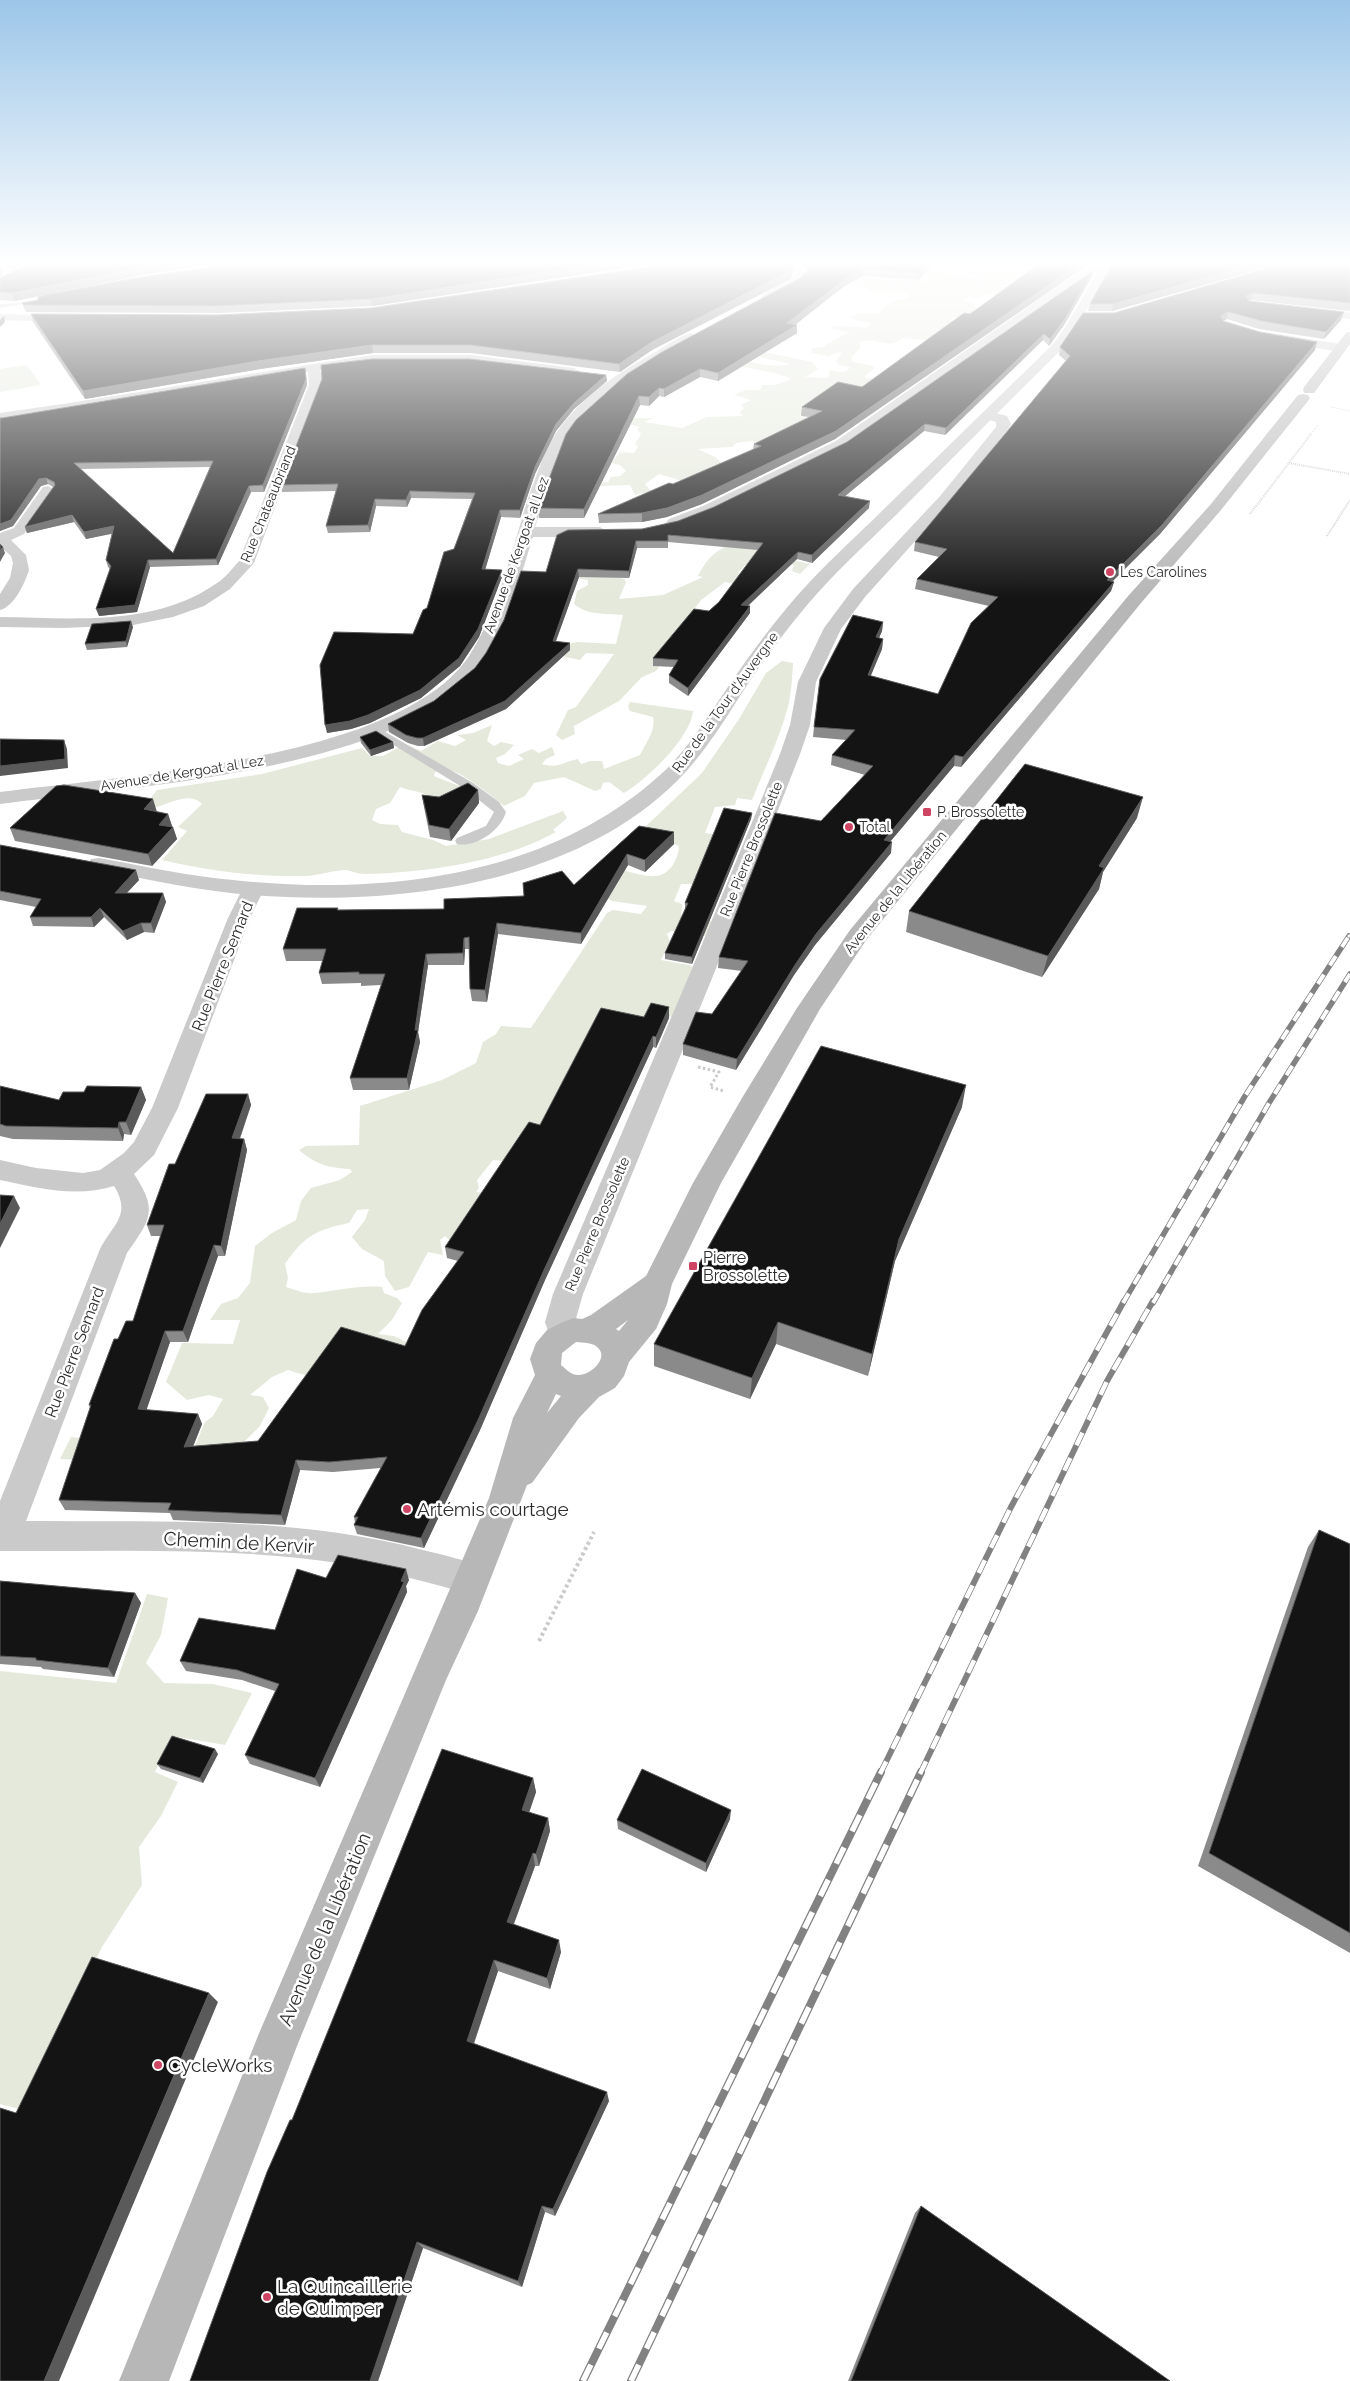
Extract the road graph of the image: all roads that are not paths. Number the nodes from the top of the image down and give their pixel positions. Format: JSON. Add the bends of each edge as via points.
{"nodes":[{"id":1,"x":265,"y":375,"type":"edge"},
{"id":2,"x":315,"y":375,"type":"edge"},
{"id":3,"x":602,"y":375,"type":"edge"},
{"id":4,"x":626,"y":375,"type":"edge"},
{"id":5,"x":938,"y":375,"type":"edge"},
{"id":6,"x":1028,"y":375,"type":"edge"},
{"id":7,"x":1320,"y":375,"type":"edge"},
{"id":8,"x":622,"y":378,"type":"junction"},
{"id":9,"x":988,"y":415,"type":"junction"},
{"id":10,"x":0,"y":417,"type":"edge"},
{"id":11,"x":48,"y":490,"type":"edge"},
{"id":12,"x":661,"y":526,"type":"edge"},
{"id":13,"x":616,"y":531,"type":"edge"},
{"id":14,"x":527,"y":532,"type":"junction"},
{"id":15,"x":0,"y":539,"type":"edge"},
{"id":16,"x":0,"y":605,"type":"edge"},
{"id":17,"x":0,"y":622,"type":"edge"},
{"id":18,"x":375,"y":729,"type":"junction"},
{"id":19,"x":0,"y":798,"type":"edge"},
{"id":20,"x":461,"y":841,"type":"dead end"},
{"id":21,"x":75,"y":860,"type":"edge"},
{"id":22,"x":253,"y":889,"type":"junction"},
{"id":23,"x":0,"y":1170,"type":"edge"},
{"id":24,"x":119,"y":1172,"type":"junction"},
{"id":25,"x":657,"y":1284,"type":"junction"},
{"id":26,"x":575,"y":1332,"type":"junction"},
{"id":27,"x":616,"y":1356,"type":"junction"},
{"id":28,"x":552,"y":1376,"type":"junction"},
{"id":29,"x":590,"y":1386,"type":"junction"},
{"id":30,"x":513,"y":1482,"type":"junction"},
{"id":31,"x":2,"y":1536,"type":"edge"},
{"id":32,"x":473,"y":1579,"type":"junction"},
{"id":33,"x":144,"y":2381,"type":"edge"}],
"edges":[{"from":1,"to":10,"type":"street"},
{"from":2,"to":17,"type":"street","name":"Rue Chateaubriand","via":[[315,385],[246,563],[225,587],[181,608],[121,622]]},
{"from":3,"to":8,"type":"street"},
{"from":4,"to":8,"type":"street","name":"Avenue de Kergoat al Lez"},
{"from":5,"to":12,"type":"street","via":[[841,444],[708,509]]},
{"from":6,"to":9,"type":"street","name":"Rue de la Tour d'Auvergne"},
{"from":7,"to":25,"type":"main road","name":"Avenue de la Libération","via":[[1222,500],[1135,599],[858,935],[755,1098],[707,1183]]},
{"from":8,"to":14,"type":"street","name":"Avenue de Kergoat al Lez","via":[[578,416],[558,442],[529,518]]},
{"from":9,"to":22,"type":"street","name":"Rue de la Tour d'Auvergne","via":[[795,608],[678,768],[642,802],[609,824],[563,847],[522,862],[443,882],[362,890]]},
{"from":9,"to":26,"type":"street","name":"Rue Pierre Brossolette","via":[[1002,419],[1002,428],[935,510],[859,593],[821,650],[807,682],[800,725],[790,754],[704,971],[564,1302],[560,1322]]},
{"from":11,"to":15,"type":"street","via":[[19,531]]},
{"from":13,"to":14,"type":"street"},
{"from":14,"to":18,"type":"street","name":"Avenue de Kergoat al Lez","via":[[489,635],[467,670],[436,698]]},
{"from":15,"to":16,"type":"street","via":[[18,555],[22,570]]},
{"from":18,"to":19,"type":"street","name":"Avenue de Kergoat al Lez","via":[[310,750],[234,767]]},
{"from":18,"to":20,"type":"lane","via":[[495,805],[500,812],[496,824],[486,833]]},
{"from":21,"to":22,"type":"street","name":"Rue de la Tour d'Auvergne"},
{"from":22,"to":24,"type":"street","name":"Rue Pierre Semard","via":[[165,1108],[145,1148]]},
{"from":23,"to":24,"type":"street","name":"Rue Pierre Semard","via":[[70,1183],[96,1181]]},
{"from":24,"to":31,"type":"street","name":"Rue Pierre Semard","via":[[136,1204],[136,1212],[114,1249]]},
{"from":25,"to":26,"type":"main road","name":"Avenue de la Libération","via":[[609,1318]]},
{"from":25,"to":27,"type":"main road","name":"Avenue de la Libération","via":[[644,1321]]},
{"from":26,"to":27,"type":"main road","via":[[604,1335]]},
{"from":26,"to":28,"type":"main road","via":[[555,1339],[546,1353],[545,1361]]},
{"from":27,"to":29,"type":"main road","via":[[616,1363],[608,1376]]},
{"from":28,"to":29,"type":"main road","via":[[568,1386]]},
{"from":28,"to":30,"type":"main road","name":"Avenue de la Libération","via":[[531,1413]]},
{"from":29,"to":30,"type":"main road","name":"Avenue de la Libération"},
{"from":30,"to":32,"type":"main road","name":"Avenue de la Libération"},
{"from":31,"to":32,"type":"street","name":"Chemin de Kervir","via":[[232,1539],[324,1546],[386,1557]]},
{"from":32,"to":33,"type":"main road","name":"Avenue de la Libération","via":[[430,1672],[275,2046]]}]}
